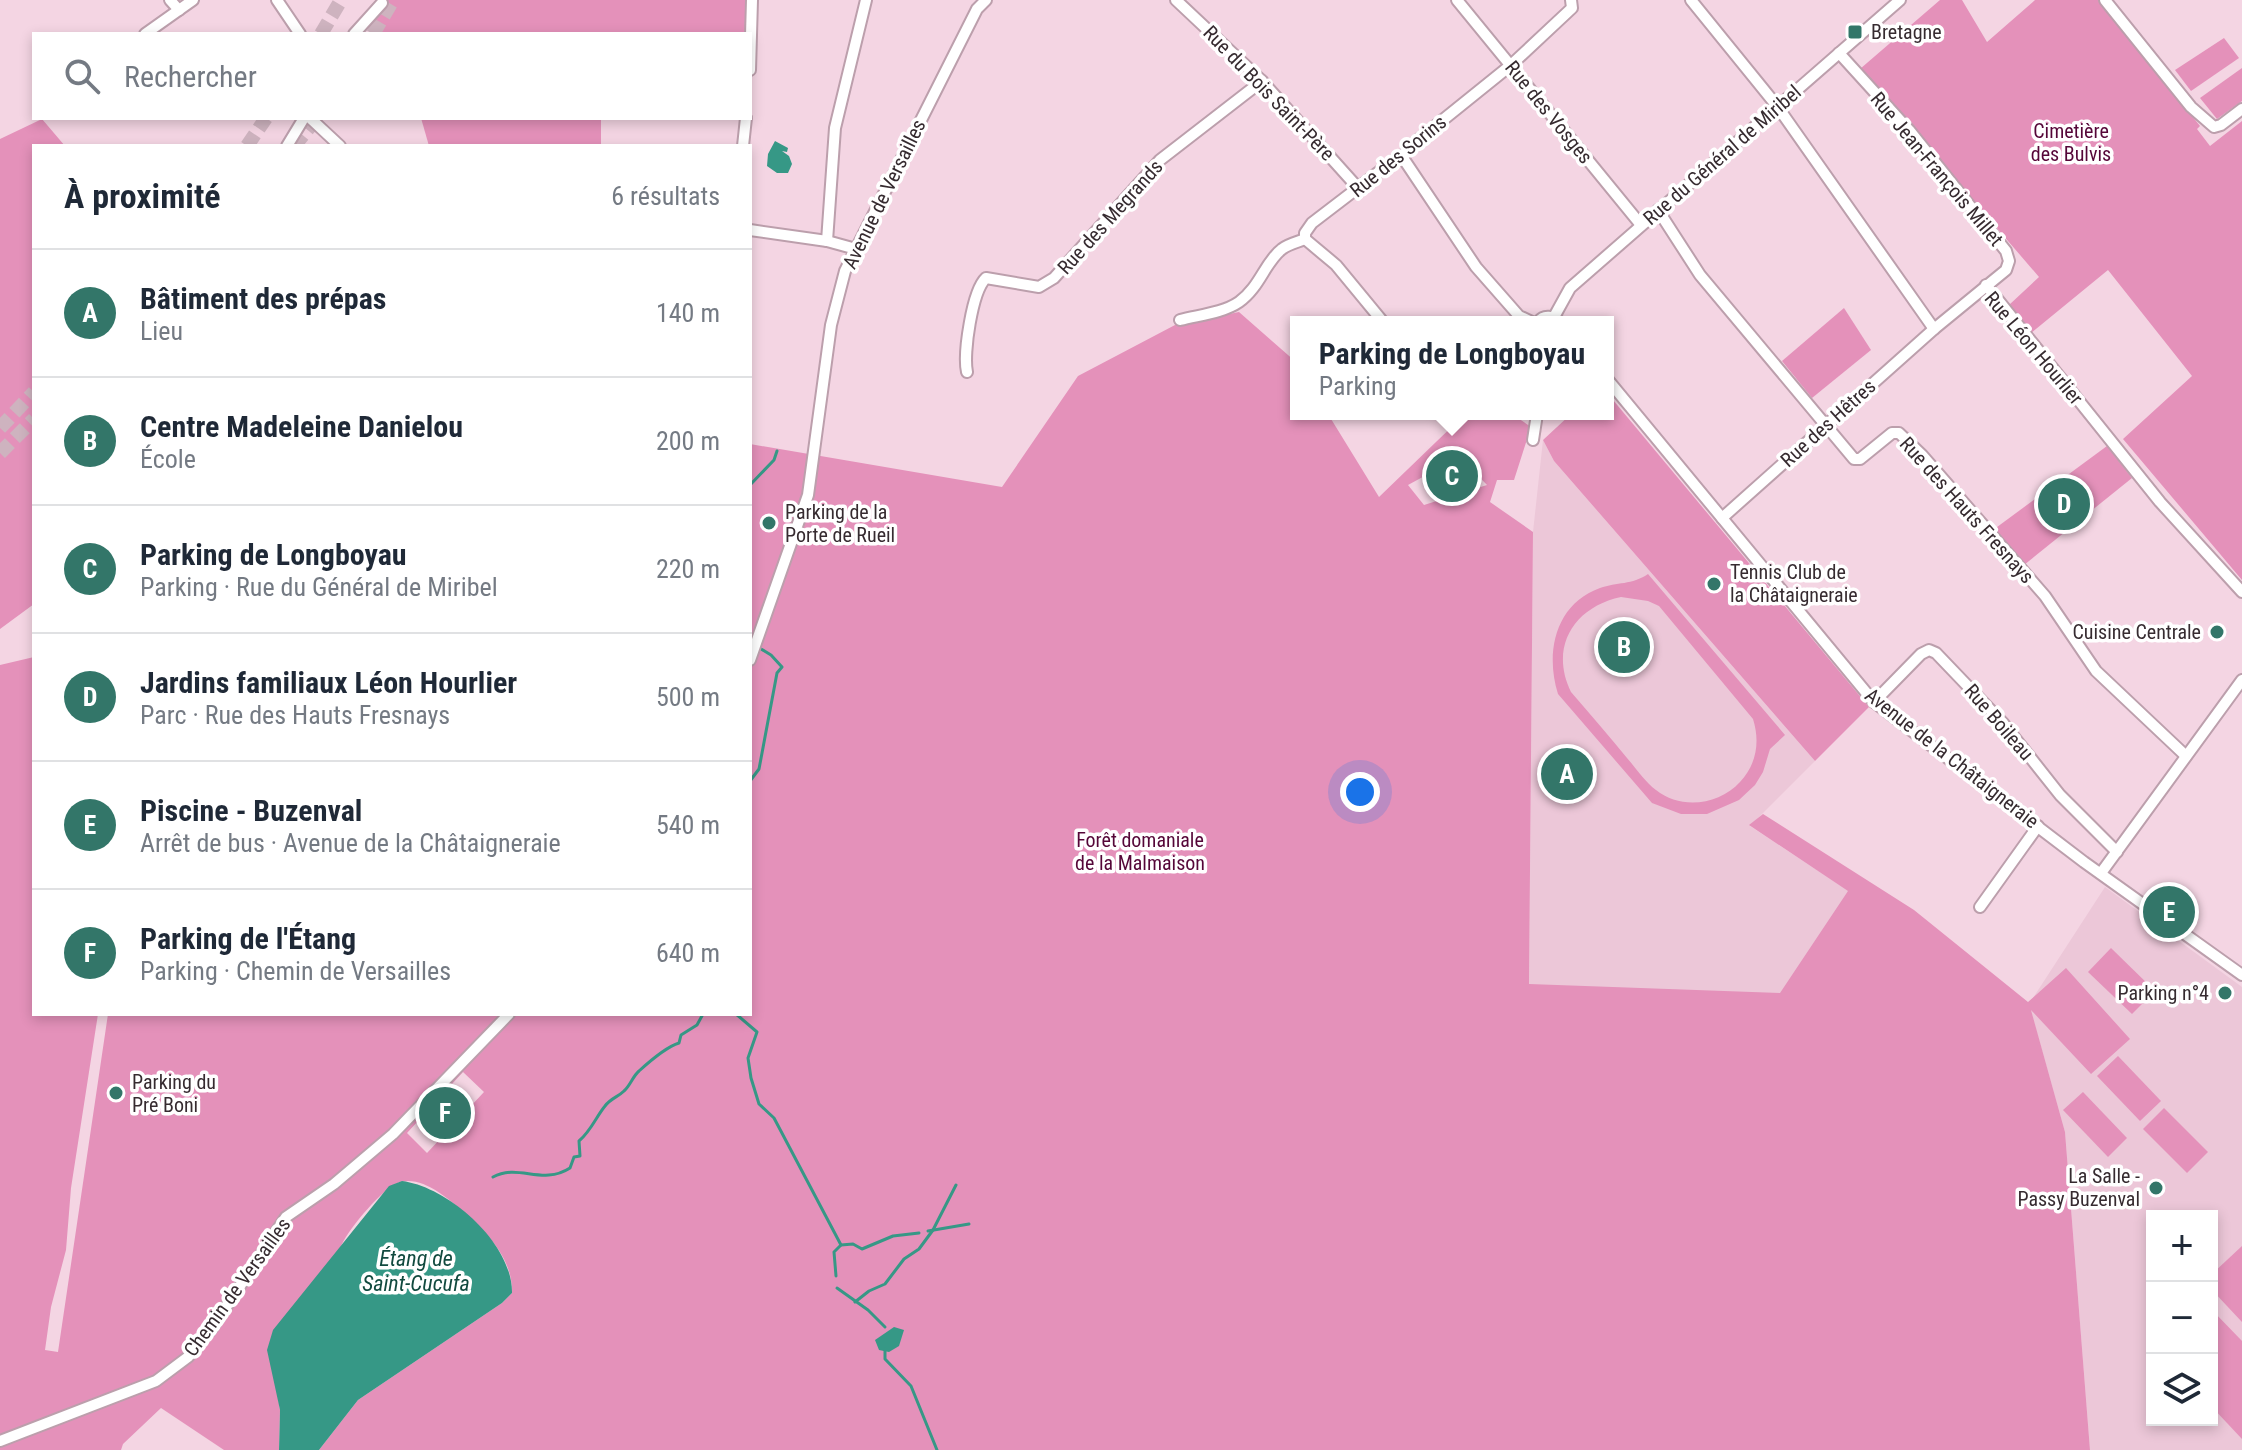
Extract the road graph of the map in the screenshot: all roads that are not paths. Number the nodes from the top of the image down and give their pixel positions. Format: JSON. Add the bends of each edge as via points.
{"nodes":[{"id":1,"x":170,"y":0,"type":"edge"},
{"id":2,"x":193,"y":0,"type":"edge"},
{"id":3,"x":277,"y":0,"type":"edge"},
{"id":4,"x":752,"y":0,"type":"edge"},
{"id":5,"x":866,"y":0,"type":"edge"},
{"id":6,"x":986,"y":0,"type":"edge"},
{"id":7,"x":1176,"y":0,"type":"edge"},
{"id":8,"x":1457,"y":0,"type":"edge"},
{"id":9,"x":1571,"y":0,"type":"edge"},
{"id":10,"x":1691,"y":0,"type":"edge"},
{"id":11,"x":1900,"y":0,"type":"edge"},
{"id":12,"x":2105,"y":0,"type":"edge"},
{"id":13,"x":382,"y":3,"type":"dead end"},
{"id":14,"x":179,"y":10,"type":"junction"},
{"id":15,"x":148,"y":32,"type":"edge"},
{"id":16,"x":299,"y":32,"type":"edge"},
{"id":17,"x":356,"y":32,"type":"edge"},
{"id":18,"x":751,"y":32,"type":"edge"},
{"id":19,"x":1839,"y":53,"type":"junction"},
{"id":20,"x":1511,"y":65,"type":"junction"},
{"id":21,"x":1262,"y":81,"type":"junction"},
{"id":22,"x":1777,"y":106,"type":"junction"},
{"id":23,"x":2242,"y":109,"type":"edge"},
{"id":24,"x":306,"y":120,"type":"edge"},
{"id":25,"x":309,"y":120,"type":"edge"},
{"id":26,"x":746,"y":120,"type":"edge"},
{"id":27,"x":288,"y":144,"type":"edge"},
{"id":28,"x":338,"y":144,"type":"edge"},
{"id":29,"x":743,"y":144,"type":"edge"},
{"id":30,"x":1403,"y":158,"type":"junction"},
{"id":31,"x":1359,"y":189,"type":"junction"},
{"id":32,"x":1658,"y":210,"type":"junction"},
{"id":33,"x":1641,"y":225,"type":"junction"},
{"id":34,"x":752,"y":230,"type":"edge"},
{"id":35,"x":1305,"y":239,"type":"junction"},
{"id":36,"x":827,"y":241,"type":"junction"},
{"id":37,"x":856,"y":249,"type":"junction"},
{"id":38,"x":1986,"y":285,"type":"junction"},
{"id":39,"x":1378,"y":316,"type":"edge"},
{"id":40,"x":1519,"y":316,"type":"edge"},
{"id":41,"x":1559,"y":316,"type":"edge"},
{"id":42,"x":1180,"y":320,"type":"dead end"},
{"id":43,"x":1934,"y":329,"type":"junction"},
{"id":44,"x":967,"y":372,"type":"dead end"},
{"id":45,"x":1614,"y":389,"type":"edge"},
{"id":46,"x":1536,"y":420,"type":"edge"},
{"id":47,"x":1826,"y":425,"type":"junction"},
{"id":48,"x":1533,"y":440,"type":"dead end"},
{"id":49,"x":1722,"y":518,"type":"junction"},
{"id":50,"x":2242,"y":592,"type":"edge"},
{"id":51,"x":752,"y":654,"type":"edge"},
{"id":52,"x":2240,"y":688,"type":"edge"},
{"id":53,"x":1874,"y":702,"type":"junction"},
{"id":54,"x":2186,"y":756,"type":"junction"},
{"id":55,"x":2038,"y":826,"type":"junction"},
{"id":56,"x":2117,"y":852,"type":"junction"},
{"id":57,"x":2101,"y":873,"type":"junction"},
{"id":58,"x":1980,"y":907,"type":"dead end"},
{"id":59,"x":2242,"y":975,"type":"edge"},
{"id":60,"x":507,"y":1016,"type":"edge"},
{"id":61,"x":0,"y":1441,"type":"edge"}],
"edges":[{"from":1,"to":14,"type":"street"},
{"from":2,"to":14,"type":"street"},
{"from":3,"to":16,"type":"street"},
{"from":4,"to":18,"type":"street"},
{"from":5,"to":36,"type":"street","via":[[835,128]]},
{"from":6,"to":37,"type":"street","name":"Avenue de Versailles"},
{"from":7,"to":21,"type":"street","name":"Rue du Bois Saint-Père"},
{"from":8,"to":20,"type":"street","name":"Rue des Vosges"},
{"from":9,"to":20,"type":"street","name":"Rue des Sorins","via":[[1572,8]]},
{"from":10,"to":22,"type":"street"},
{"from":11,"to":19,"type":"street","name":"Rue du Général de Miribel"},
{"from":12,"to":23,"type":"street","via":[[2209,124],[2221,125]]},
{"from":13,"to":17,"type":"street"},
{"from":14,"to":15,"type":"street"},
{"from":19,"to":22,"type":"street","name":"Rue du Général de Miribel"},
{"from":19,"to":38,"type":"street","name":"Rue Jean-François Millet","via":[[2006,251],[2006,270]]},
{"from":20,"to":30,"type":"street","name":"Rue des Sorins","via":[[1408,148]]},
{"from":20,"to":33,"type":"street","name":"Rue des Vosges"},
{"from":21,"to":31,"type":"street","name":"Rue du Bois Saint-Père"},
{"from":21,"to":44,"type":"street","name":"Rue des Megrands","via":[[1160,160],[1054,278],[1039,287],[986,278],[980,283],[964,360]]},
{"from":22,"to":32,"type":"street","name":"Rue du Général de Miribel"},
{"from":22,"to":43,"type":"street"},
{"from":24,"to":27,"type":"street"},
{"from":25,"to":28,"type":"street"},
{"from":26,"to":29,"type":"street"},
{"from":30,"to":31,"type":"street","name":"Rue des Sorins"},
{"from":30,"to":40,"type":"street","via":[[1476,267]]},
{"from":31,"to":35,"type":"street","name":"Rue des Sorins","via":[[1312,223]]},
{"from":32,"to":33,"type":"street","name":"Rue du Général de Miribel"},
{"from":32,"to":47,"type":"street","name":"Rue des Hauts Fresnays","via":[[1700,275]]},
{"from":33,"to":41,"type":"street","name":"Rue du Général de Miribel","via":[[1570,288]]},
{"from":34,"to":36,"type":"street"},
{"from":35,"to":39,"type":"street","via":[[1336,265]]},
{"from":35,"to":42,"type":"street","name":"Rue des Sorins","via":[[1284,248],[1241,301]]},
{"from":36,"to":37,"type":"street"},
{"from":37,"to":51,"type":"street","name":"Avenue de Versailles","via":[[831,325],[808,495]]},
{"from":38,"to":43,"type":"street","name":"Rue Léon Hourlier"},
{"from":38,"to":50,"type":"street","name":"Rue Léon Hourlier","via":[[2160,502]]},
{"from":43,"to":47,"type":"street","name":"Rue des Hêtres"},
{"from":45,"to":49,"type":"street","name":"Avenue de la Châtaigneraie"},
{"from":46,"to":48,"type":"street"},
{"from":47,"to":49,"type":"street","name":"Rue des Hêtres"},
{"from":47,"to":54,"type":"street","name":"Rue des Hauts Fresnays","via":[[1854,459],[1899,433],[2045,596],[2096,671]]},
{"from":49,"to":53,"type":"street","name":"Avenue de la Châtaigneraie"},
{"from":52,"to":54,"type":"street"},
{"from":53,"to":55,"type":"street","name":"Avenue de la Châtaigneraie"},
{"from":53,"to":56,"type":"street","name":"Rue Boileau","via":[[1921,654],[1936,653]]},
{"from":54,"to":56,"type":"street"},
{"from":55,"to":57,"type":"street","name":"Avenue de la Châtaigneraie"},
{"from":55,"to":58,"type":"street"},
{"from":56,"to":57,"type":"street"},
{"from":57,"to":59,"type":"street","name":"Avenue de la Châtaigneraie"},
{"from":60,"to":61,"type":"street","name":"Chemin de Versailles","via":[[393,1134],[286,1217],[188,1357],[156,1381]]}]}
